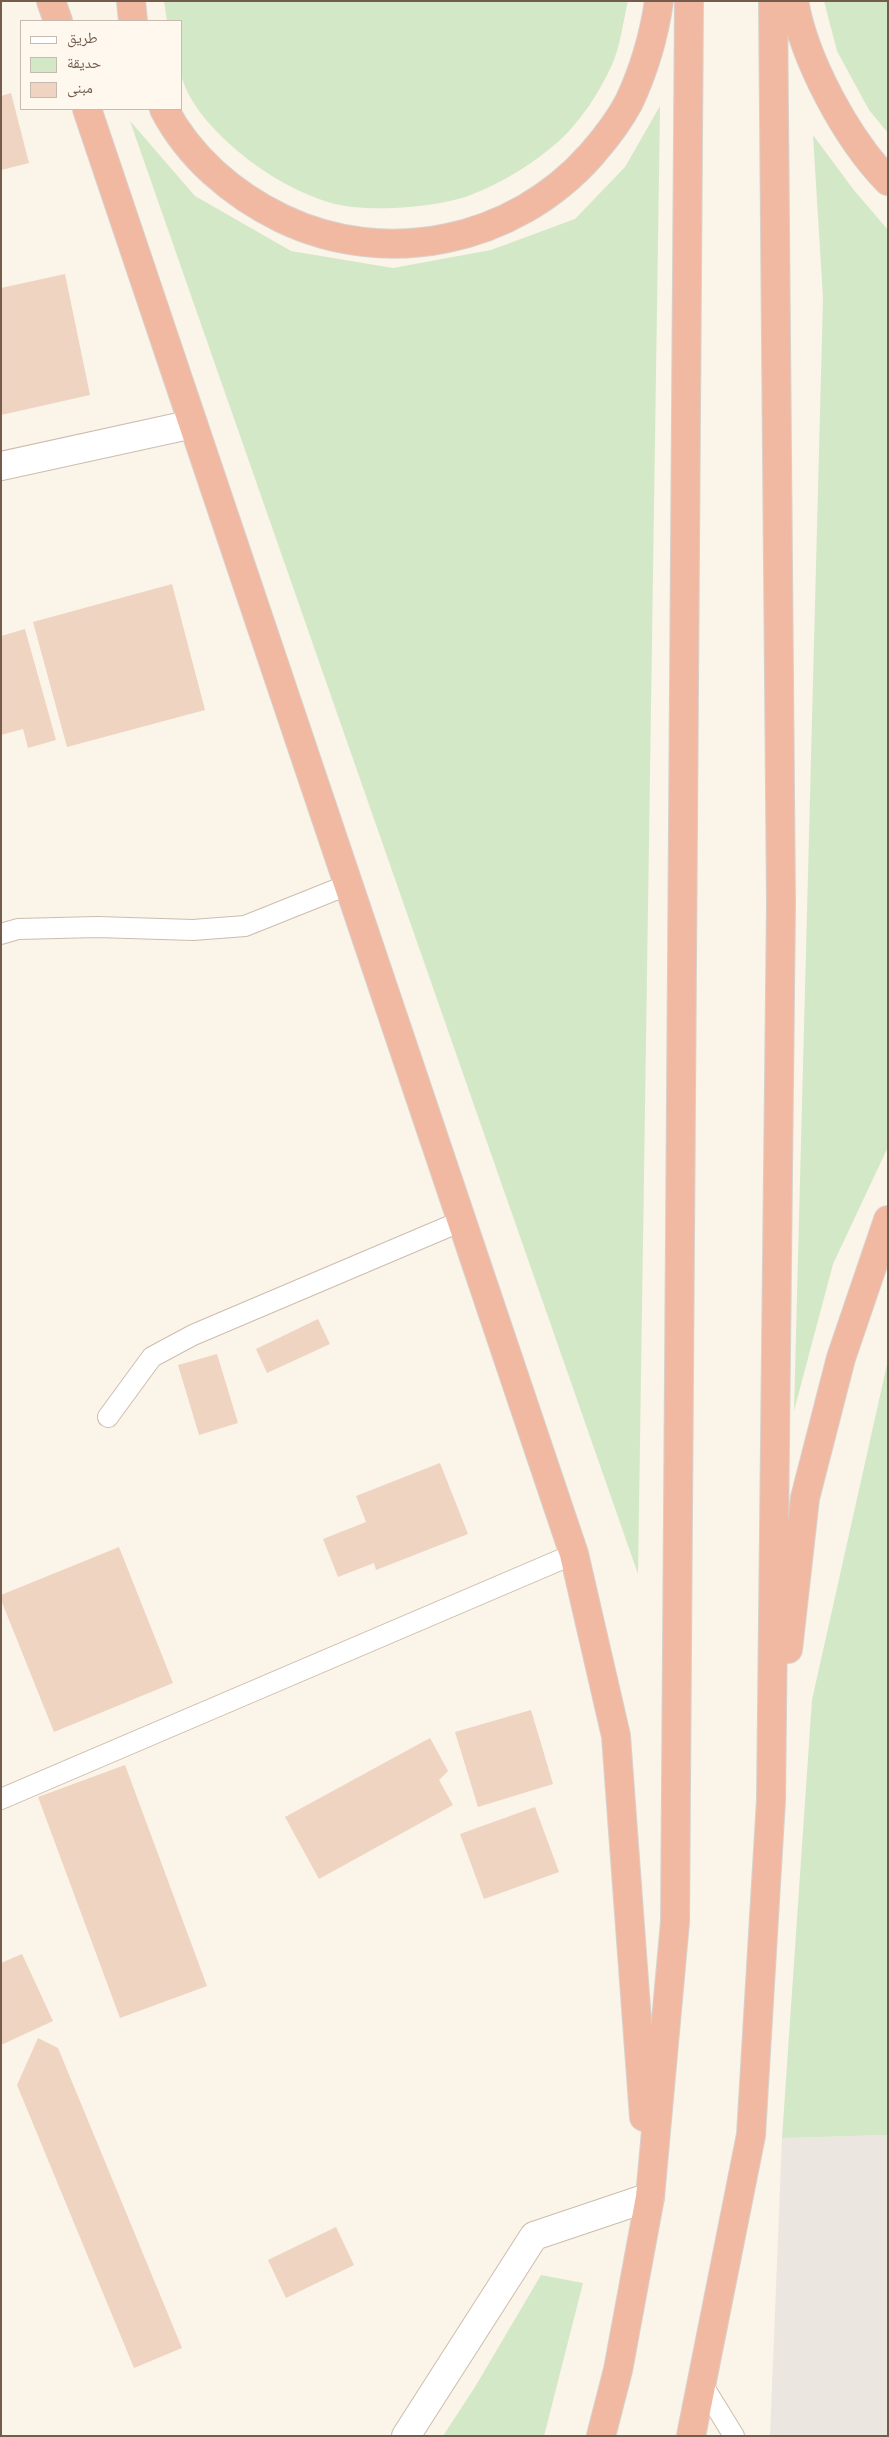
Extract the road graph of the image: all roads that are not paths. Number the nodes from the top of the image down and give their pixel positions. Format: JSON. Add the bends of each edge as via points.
{"nodes":[{"id":1,"x":51,"y":1,"type":"edge"},
{"id":2,"x":131,"y":1,"type":"edge"},
{"id":3,"x":659,"y":1,"type":"edge"},
{"id":4,"x":689,"y":1,"type":"edge"},
{"id":5,"x":773,"y":1,"type":"edge"},
{"id":6,"x":794,"y":1,"type":"edge"},
{"id":7,"x":58,"y":20,"type":"edge"},
{"id":8,"x":133,"y":20,"type":"edge"},
{"id":9,"x":87,"y":110,"type":"edge"},
{"id":10,"x":165,"y":110,"type":"edge"},
{"id":11,"x":888,"y":181,"type":"edge"},
{"id":12,"x":193,"y":424,"type":"junction"},
{"id":13,"x":1,"y":466,"type":"edge"},
{"id":14,"x":350,"y":884,"type":"junction"},
{"id":15,"x":1,"y":934,"type":"edge"},
{"id":16,"x":464,"y":1220,"type":"junction"},
{"id":17,"x":888,"y":1220,"type":"edge"},
{"id":18,"x":108,"y":1417,"type":"dead end"},
{"id":19,"x":574,"y":1554,"type":"junction"},
{"id":20,"x":1,"y":1799,"type":"edge"},
{"id":21,"x":771,"y":1800,"type":"junction"},
{"id":22,"x":650,"y":2197,"type":"junction"},
{"id":23,"x":702,"y":2384,"type":"junction"},
{"id":24,"x":406,"y":2436,"type":"edge"},
{"id":25,"x":601,"y":2436,"type":"edge"},
{"id":26,"x":691,"y":2436,"type":"edge"},
{"id":27,"x":734,"y":2436,"type":"edge"}],
"edges":[{"from":1,"to":7,"type":"highway"},
{"from":2,"to":8,"type":"highway"},
{"from":3,"to":10,"type":"highway","via":[[645,64],[628,104],[605,140],[576,172],[542,199],[505,220],[464,235],[422,243],[378,244],[338,239],[298,227],[261,209],[227,185],[197,157]]},
{"from":4,"to":22,"type":"highway","via":[[674,1922]]},
{"from":5,"to":21,"type":"highway","via":[[781,913]]},
{"from":6,"to":11,"type":"highway","via":[[816,74],[845,123]]},
{"from":9,"to":12,"type":"highway"},
{"from":12,"to":13,"type":"street"},
{"from":12,"to":14,"type":"highway"},
{"from":14,"to":15,"type":"lane","via":[[245,926],[193,930],[18,929]]},
{"from":14,"to":16,"type":"highway"},
{"from":16,"to":18,"type":"lane","via":[[192,1336],[152,1357]]},
{"from":16,"to":19,"type":"highway"},
{"from":17,"to":21,"type":"highway","via":[[841,1358],[805,1498]]},
{"from":19,"to":20,"type":"lane"},
{"from":19,"to":22,"type":"highway","via":[[616,1736]]},
{"from":21,"to":23,"type":"highway","via":[[751,2135]]},
{"from":22,"to":24,"type":"street","via":[[534,2236]]},
{"from":22,"to":25,"type":"highway","via":[[618,2370]]},
{"from":23,"to":26,"type":"highway"},
{"from":23,"to":27,"type":"lane"}]}
